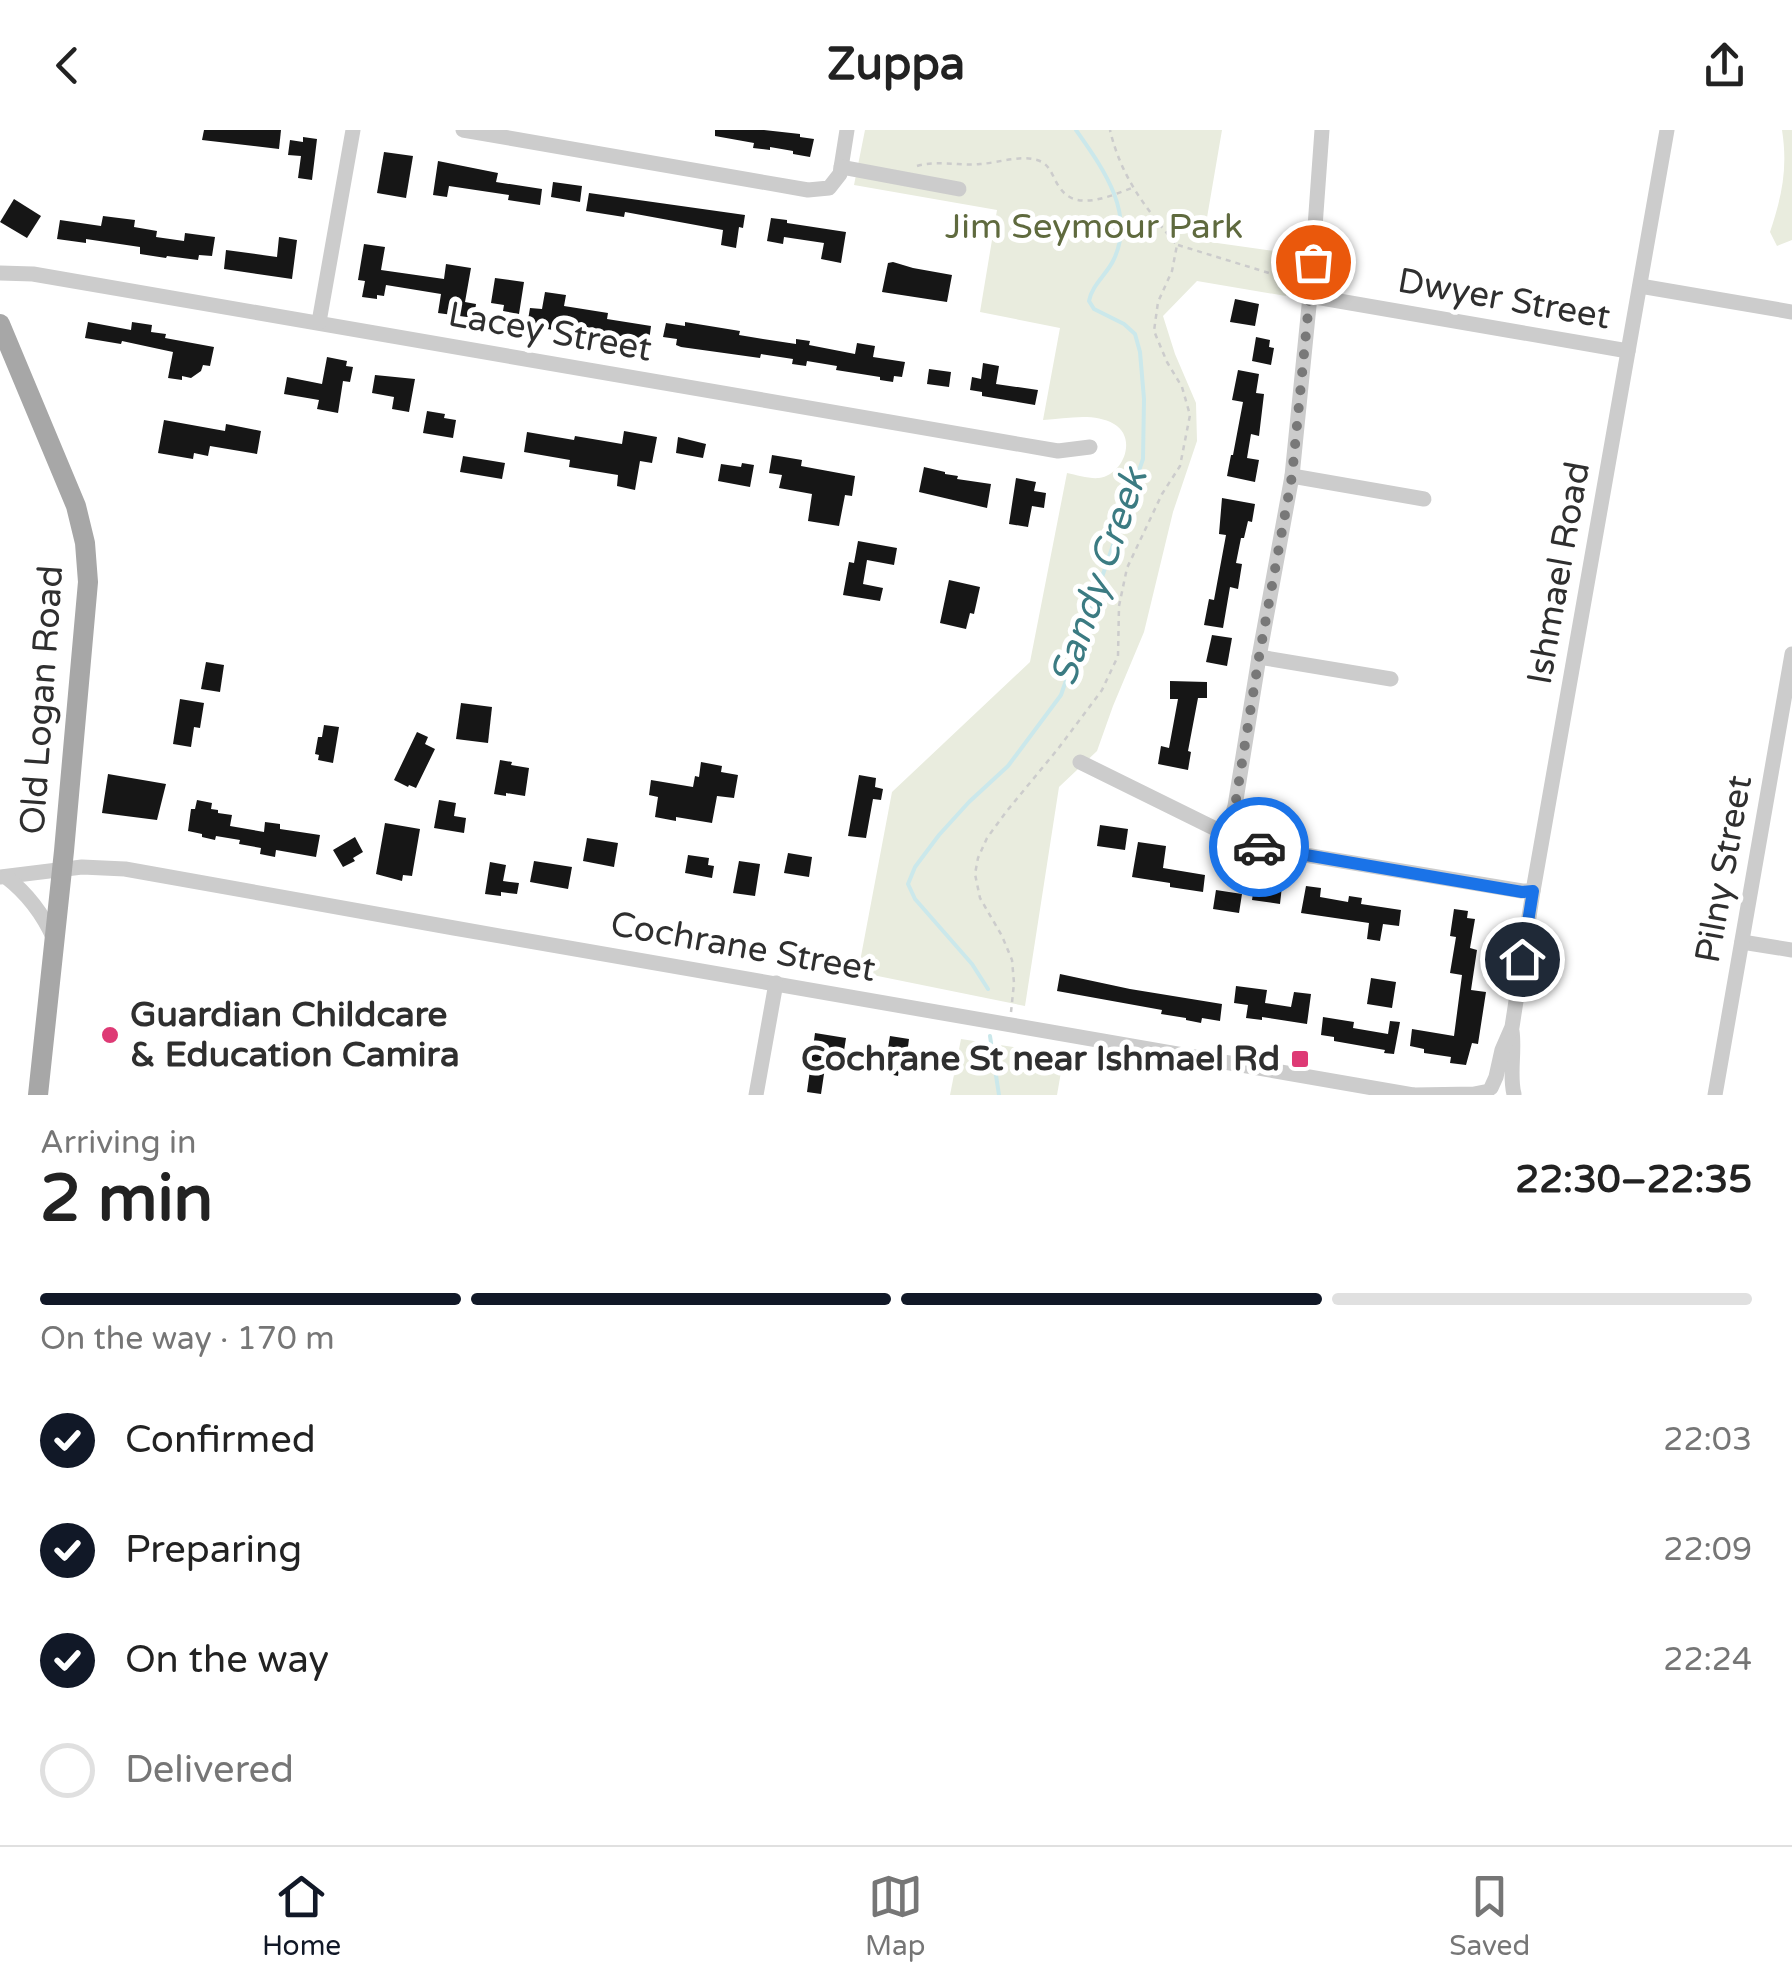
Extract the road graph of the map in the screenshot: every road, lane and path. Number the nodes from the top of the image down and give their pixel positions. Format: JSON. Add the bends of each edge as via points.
{"nodes":[{"id":1,"x":353,"y":130,"type":"edge"},
{"id":2,"x":463,"y":130,"type":"edge"},
{"id":3,"x":847,"y":130,"type":"edge"},
{"id":4,"x":1110,"y":130,"type":"edge"},
{"id":5,"x":1322,"y":130,"type":"edge"},
{"id":6,"x":1667,"y":130,"type":"edge"},
{"id":7,"x":841,"y":167,"type":"junction"},
{"id":8,"x":911,"y":168,"type":"dead end"},
{"id":9,"x":1133,"y":188,"type":"junction"},
{"id":10,"x":960,"y":189,"type":"dead end"},
{"id":11,"x":1177,"y":245,"type":"junction"},
{"id":12,"x":0,"y":273,"type":"edge"},
{"id":13,"x":1640,"y":286,"type":"junction"},
{"id":14,"x":1310,"y":296,"type":"junction"},
{"id":15,"x":1792,"y":312,"type":"edge"},
{"id":16,"x":319,"y":322,"type":"junction"},
{"id":17,"x":0,"y":324,"type":"edge"},
{"id":18,"x":1628,"y":352,"type":"junction"},
{"id":19,"x":1090,"y":447,"type":"dead end"},
{"id":20,"x":1292,"y":476,"type":"junction"},
{"id":21,"x":1424,"y":498,"type":"dead end"},
{"id":22,"x":1792,"y":654,"type":"edge"},
{"id":23,"x":1259,"y":657,"type":"junction"},
{"id":24,"x":1391,"y":680,"type":"dead end"},
{"id":25,"x":1785,"y":738,"type":"edge"},
{"id":26,"x":1080,"y":762,"type":"dead end"},
{"id":27,"x":1226,"y":834,"type":"junction"},
{"id":28,"x":62,"y":869,"type":"junction"},
{"id":29,"x":3,"y":877,"type":"edge"},
{"id":30,"x":1533,"y":891,"type":"junction"},
{"id":31,"x":54,"y":938,"type":"junction"},
{"id":32,"x":1742,"y":942,"type":"junction"},
{"id":33,"x":1792,"y":950,"type":"edge"},
{"id":34,"x":776,"y":983,"type":"junction"},
{"id":35,"x":1006,"y":1023,"type":"junction"},
{"id":36,"x":1512,"y":1027,"type":"junction"},
{"id":37,"x":1485,"y":1092,"type":"edge"},
{"id":38,"x":38,"y":1095,"type":"edge"},
{"id":39,"x":756,"y":1095,"type":"edge"},
{"id":40,"x":1414,"y":1095,"type":"edge"},
{"id":41,"x":1514,"y":1095,"type":"edge"},
{"id":42,"x":1714,"y":1095,"type":"edge"}],
"edges":[{"from":1,"to":16,"type":"street"},
{"from":2,"to":7,"type":"street","via":[[808,190],[829,188]]},
{"from":3,"to":7,"type":"street"},
{"from":4,"to":9,"type":"path"},
{"from":5,"to":14,"type":"street"},
{"from":6,"to":13,"type":"street","name":"Ishmael Road"},
{"from":7,"to":10,"type":"street"},
{"from":8,"to":9,"type":"path","via":[[1027,158],[1052,171],[1068,198],[1092,201]]},
{"from":9,"to":11,"type":"path"},
{"from":11,"to":14,"type":"path","via":[[1294,281]]},
{"from":11,"to":35,"type":"path","via":[[1154,331],[1190,416],[1180,466],[1127,568],[1118,656],[1102,690],[978,858],[980,898],[1012,960]]},
{"from":12,"to":16,"type":"street","name":"Lacey Street"},
{"from":13,"to":15,"type":"street"},
{"from":13,"to":18,"type":"street","name":"Ishmael Road"},
{"from":14,"to":18,"type":"street","name":"Dwyer Street"},
{"from":14,"to":20,"type":"street"},
{"from":16,"to":19,"type":"street","name":"Lacey Street","via":[[1058,451]]},
{"from":17,"to":28,"type":"main road","name":"Old Logan Road","via":[[85,543],[86,624]]},
{"from":18,"to":30,"type":"street","name":"Ishmael Road"},
{"from":20,"to":21,"type":"street"},
{"from":20,"to":23,"type":"street"},
{"from":22,"to":25,"type":"street","name":"Pilny Street"},
{"from":23,"to":24,"type":"street"},
{"from":23,"to":27,"type":"street"},
{"from":25,"to":32,"type":"street","name":"Pilny Street"},
{"from":26,"to":27,"type":"street"},
{"from":27,"to":30,"type":"street","via":[[1257,846]]},
{"from":28,"to":29,"type":"street","name":"Cochrane Street"},
{"from":28,"to":31,"type":"main road","name":"Old Logan Road"},
{"from":28,"to":34,"type":"street","name":"Cochrane Street","via":[[125,868]]},
{"from":29,"to":31,"type":"street","via":[[23,890]]},
{"from":30,"to":36,"type":"street","name":"Ishmael Road"},
{"from":31,"to":38,"type":"main road","name":"Old Logan Road"},
{"from":32,"to":33,"type":"street"},
{"from":32,"to":42,"type":"street","name":"Pilny Street"},
{"from":34,"to":35,"type":"street","name":"Cochrane Street"},
{"from":34,"to":39,"type":"street"},
{"from":35,"to":40,"type":"street","name":"Cochrane Street"},
{"from":36,"to":37,"type":"street","name":"Ishmael Road"},
{"from":36,"to":41,"type":"street","name":"Ishmael Road"},
{"from":37,"to":40,"type":"street","name":"Cochrane Street"},
{"from":37,"to":41,"type":"street","name":"Cochrane Street","via":[[1503,1088]]}]}
